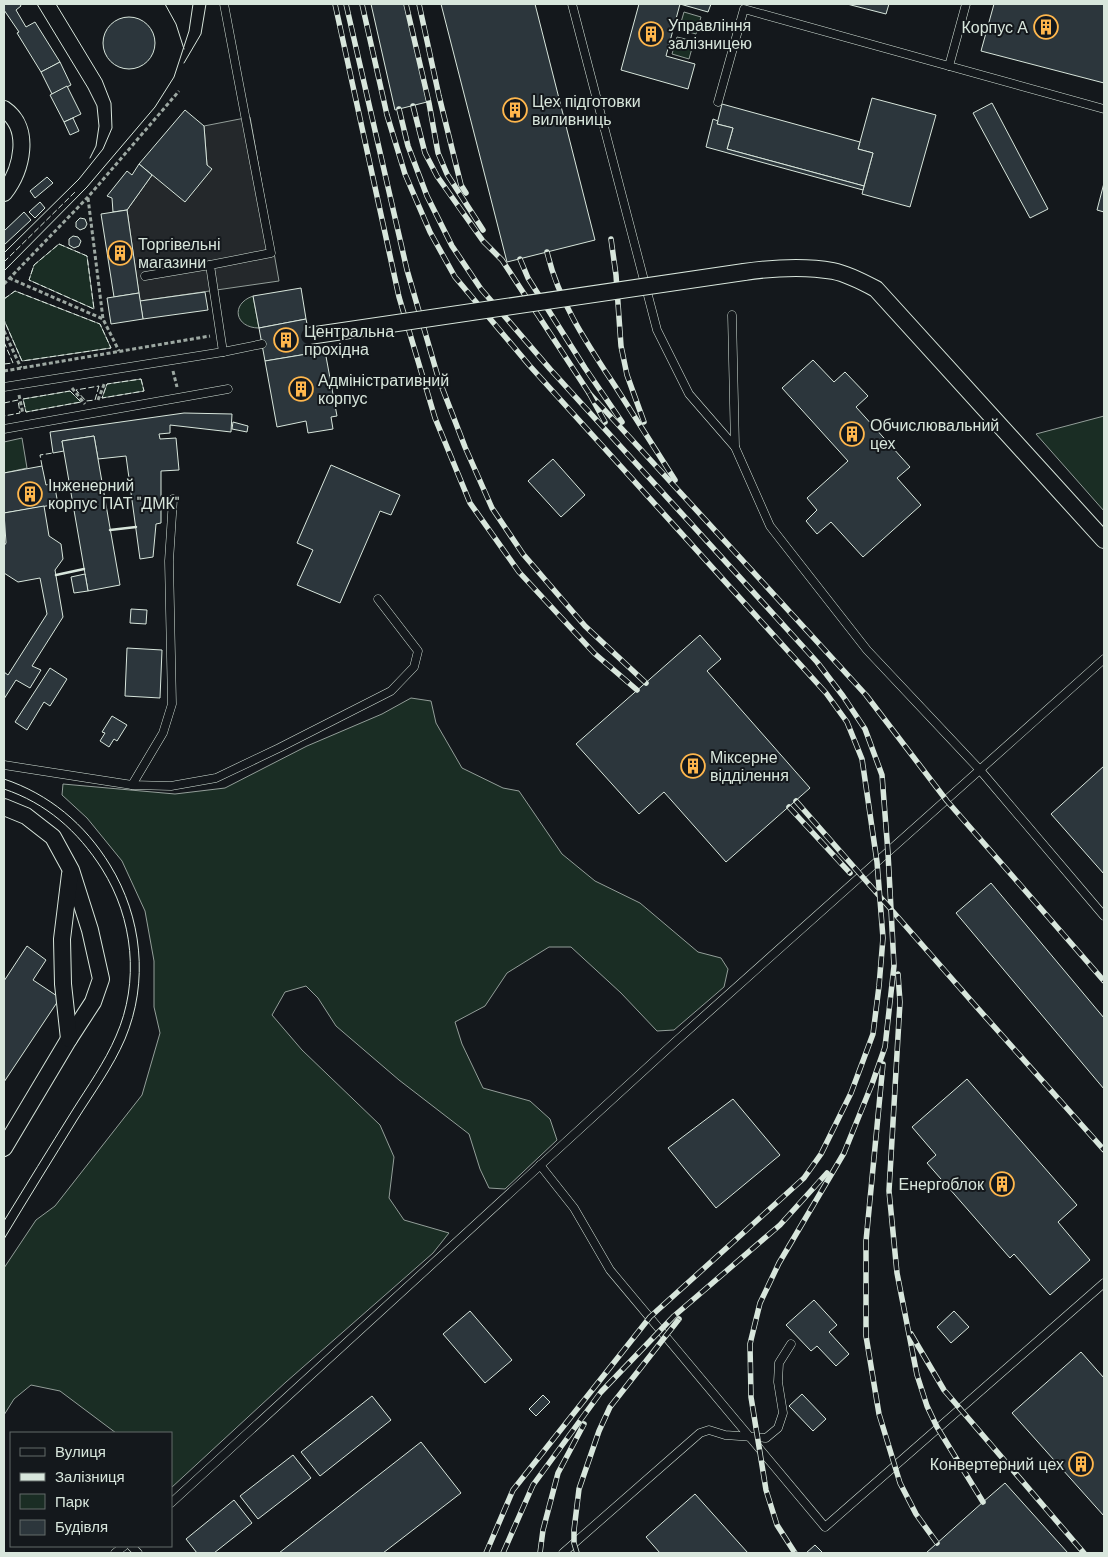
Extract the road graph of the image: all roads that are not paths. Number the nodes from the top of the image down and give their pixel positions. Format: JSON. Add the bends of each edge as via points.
{"nodes":[{"id":1,"x":224,"y":4,"type":"edge"},
{"id":2,"x":572,"y":4,"type":"edge"},
{"id":3,"x":966,"y":4,"type":"edge"},
{"id":4,"x":949,"y":66,"type":"junction"},
{"id":5,"x":718,"y":102,"type":"dead end"},
{"id":6,"x":4,"y":109,"type":"edge"},
{"id":7,"x":1104,"y":109,"type":"edge"},
{"id":8,"x":4,"y":193,"type":"edge"},
{"id":9,"x":210,"y":265,"type":"junction"},
{"id":10,"x":145,"y":276,"type":"dead end"},
{"id":11,"x":732,"y":315,"type":"dead end"},
{"id":12,"x":309,"y":336,"type":"dead end"},
{"id":13,"x":262,"y":344,"type":"dead end"},
{"id":14,"x":222,"y":352,"type":"junction"},
{"id":15,"x":4,"y":387,"type":"edge"},
{"id":16,"x":228,"y":389,"type":"dead end"},
{"id":17,"x":4,"y":429,"type":"edge"},
{"id":18,"x":735,"y":447,"type":"junction"},
{"id":19,"x":174,"y":499,"type":"dead end"},
{"id":20,"x":1104,"y":540,"type":"edge"},
{"id":21,"x":378,"y":599,"type":"dead end"},
{"id":22,"x":1104,"y":659,"type":"edge"},
{"id":23,"x":4,"y":765,"type":"edge"},
{"id":24,"x":980,"y":770,"type":"junction"},
{"id":25,"x":132,"y":785,"type":"junction"},
{"id":26,"x":4,"y":807,"type":"edge"},
{"id":27,"x":71,"y":870,"type":"junction"},
{"id":28,"x":1104,"y":916,"type":"edge"},
{"id":29,"x":69,"y":1039,"type":"junction"},
{"id":30,"x":4,"y":1148,"type":"edge"},
{"id":31,"x":540,"y":1165,"type":"junction"},
{"id":32,"x":1104,"y":1283,"type":"edge"},
{"id":33,"x":791,"y":1344,"type":"dead end"},
{"id":34,"x":749,"y":1437,"type":"junction"},
{"id":35,"x":172,"y":1502,"type":"edge"},
{"id":36,"x":562,"y":1553,"type":"edge"}],
"edges":[{"from":1,"to":9,"type":"lane","via":[[271,253]]},
{"from":2,"to":18,"type":"lane","via":[[658,330],[689,394]]},
{"from":3,"to":4,"type":"lane"},
{"from":4,"to":5,"type":"lane","via":[[744,9]]},
{"from":4,"to":7,"type":"lane"},
{"from":6,"to":8,"type":"street","via":[[19,124],[22,142],[16,174]]},
{"from":9,"to":10,"type":"lane"},
{"from":9,"to":14,"type":"lane"},
{"from":11,"to":18,"type":"lane"},
{"from":12,"to":20,"type":"street","bridge":true,"via":[[774,268],[834,271],[876,289]]},
{"from":13,"to":14,"type":"lane"},
{"from":14,"to":15,"type":"lane"},
{"from":16,"to":17,"type":"lane"},
{"from":18,"to":24,"type":"lane","via":[[770,526],[867,650]]},
{"from":19,"to":25,"type":"lane","via":[[169,561],[172,704],[163,733]]},
{"from":21,"to":25,"type":"lane","via":[[418,651],[414,667],[391,691],[216,778],[171,786]]},
{"from":22,"to":24,"type":"lane"},
{"from":23,"to":25,"type":"lane"},
{"from":24,"to":28,"type":"lane"},
{"from":24,"to":31,"type":"lane"},
{"from":26,"to":27,"type":"street","via":[[26,816],[53,837]]},
{"from":27,"to":29,"type":"street","via":[[62,939]]},
{"from":27,"to":29,"type":"street","via":[[90,930],[100,979],[93,1002]]},
{"from":29,"to":30,"type":"street"},
{"from":31,"to":34,"type":"lane","via":[[574,1208],[610,1270]]},
{"from":31,"to":35,"type":"lane"},
{"from":32,"to":34,"type":"lane","via":[[825,1527]]},
{"from":33,"to":34,"type":"lane","via":[[779,1363],[778,1382],[783,1412],[778,1428],[766,1438]]},
{"from":34,"to":36,"type":"lane","via":[[709,1430],[700,1433]]}]}
